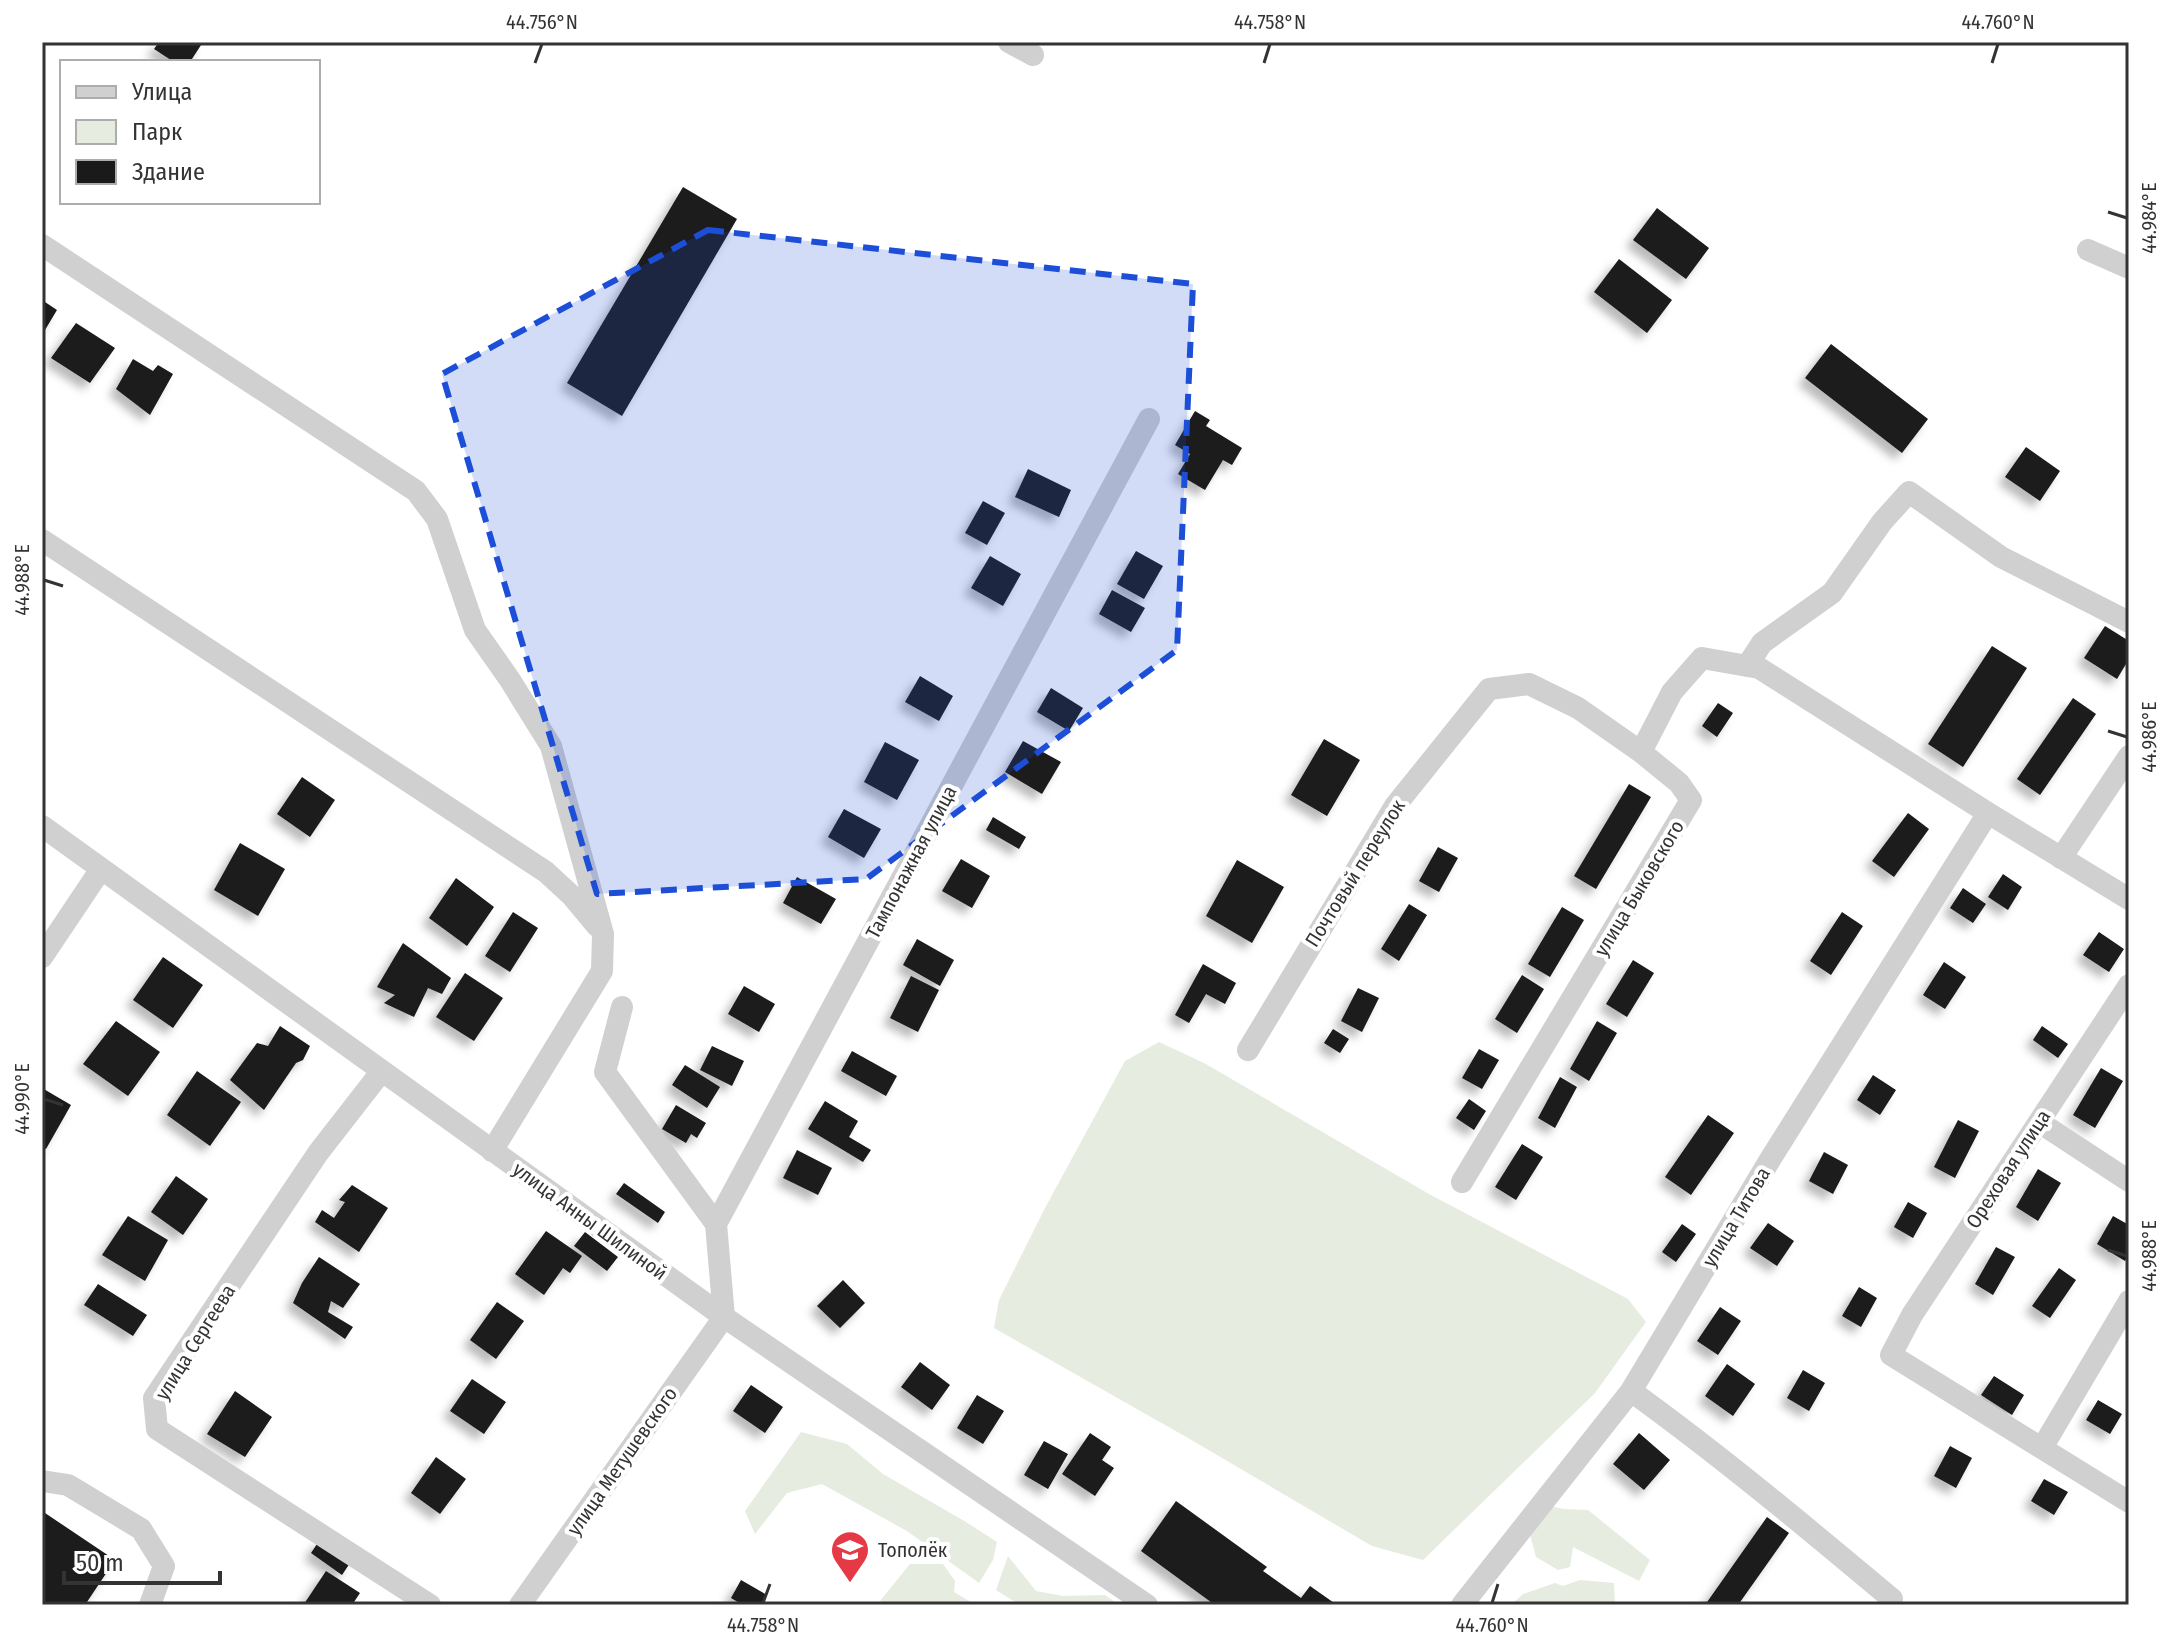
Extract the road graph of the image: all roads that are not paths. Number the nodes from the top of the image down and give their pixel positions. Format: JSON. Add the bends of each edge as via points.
{"nodes":[{"id":1,"x":1009,"y":42,"type":"edge"},
{"id":2,"x":1033,"y":55,"type":"dead end"},
{"id":3,"x":42,"y":245,"type":"edge"},
{"id":4,"x":2088,"y":250,"type":"dead end"},
{"id":5,"x":2129,"y":268,"type":"edge"},
{"id":6,"x":1149,"y":419,"type":"dead end"},
{"id":7,"x":42,"y":540,"type":"edge"},
{"id":8,"x":2129,"y":622,"type":"edge"},
{"id":9,"x":1753,"y":667,"type":"junction"},
{"id":10,"x":1641,"y":752,"type":"junction"},
{"id":11,"x":2129,"y":756,"type":"edge"},
{"id":12,"x":1988,"y":813,"type":"junction"},
{"id":13,"x":42,"y":826,"type":"edge"},
{"id":14,"x":2061,"y":858,"type":"junction"},
{"id":15,"x":101,"y":869,"type":"junction"},
{"id":16,"x":2129,"y":899,"type":"edge"},
{"id":17,"x":603,"y":934,"type":"junction"},
{"id":18,"x":42,"y":957,"type":"edge"},
{"id":19,"x":2129,"y":985,"type":"edge"},
{"id":20,"x":622,"y":1007,"type":"dead end"},
{"id":21,"x":1248,"y":1050,"type":"dead end"},
{"id":22,"x":381,"y":1072,"type":"junction"},
{"id":23,"x":2039,"y":1122,"type":"junction"},
{"id":24,"x":492,"y":1151,"type":"junction"},
{"id":25,"x":2129,"y":1181,"type":"edge"},
{"id":26,"x":1462,"y":1182,"type":"dead end"},
{"id":27,"x":716,"y":1224,"type":"junction"},
{"id":28,"x":2129,"y":1301,"type":"edge"},
{"id":29,"x":724,"y":1317,"type":"junction"},
{"id":30,"x":1631,"y":1391,"type":"junction"},
{"id":31,"x":2042,"y":1448,"type":"junction"},
{"id":32,"x":42,"y":1481,"type":"edge"},
{"id":33,"x":2129,"y":1502,"type":"edge"},
{"id":34,"x":1892,"y":1599,"type":"dead end"},
{"id":35,"x":150,"y":1605,"type":"edge"},
{"id":36,"x":430,"y":1605,"type":"edge"},
{"id":37,"x":520,"y":1605,"type":"edge"},
{"id":38,"x":1147,"y":1605,"type":"edge"},
{"id":39,"x":1462,"y":1605,"type":"edge"}],
"edges":[{"from":1,"to":2,"type":"street"},
{"from":3,"to":17,"type":"street","via":[[416,491],[437,519],[475,630],[551,746]]},
{"from":4,"to":5,"type":"street"},
{"from":6,"to":27,"type":"street","name":"Тампонажная улица"},
{"from":7,"to":17,"type":"street","via":[[546,872]]},
{"from":8,"to":9,"type":"street","via":[[2001,557],[1909,492],[1832,593],[1762,643]]},
{"from":9,"to":10,"type":"street","via":[[1702,658],[1672,692]]},
{"from":9,"to":12,"type":"street"},
{"from":10,"to":21,"type":"street","name":"Почтовый переулок","via":[[1578,708],[1529,684],[1489,689],[1395,806]]},
{"from":10,"to":26,"type":"street","name":"улица Быковского","via":[[1691,800]]},
{"from":11,"to":14,"type":"street"},
{"from":12,"to":14,"type":"street"},
{"from":12,"to":30,"type":"street","name":"улица Титова"},
{"from":13,"to":15,"type":"street","name":"улица Анны Шилиной"},
{"from":14,"to":16,"type":"street"},
{"from":15,"to":18,"type":"street"},
{"from":15,"to":22,"type":"street","name":"улица Анны Шилиной"},
{"from":17,"to":24,"type":"street","via":[[602,971]]},
{"from":19,"to":23,"type":"street","name":"Ореховая улица"},
{"from":20,"to":27,"type":"street","via":[[605,1072]]},
{"from":22,"to":24,"type":"street","name":"улица Анны Шилиной"},
{"from":22,"to":36,"type":"street","name":"улица Сергеева","via":[[318,1153],[154,1398],[157,1429]]},
{"from":23,"to":25,"type":"street"},
{"from":23,"to":31,"type":"street","name":"Ореховая улица","via":[[1891,1355]]},
{"from":24,"to":29,"type":"street","name":"улица Анны Шилиной"},
{"from":27,"to":29,"type":"street"},
{"from":28,"to":31,"type":"street"},
{"from":29,"to":37,"type":"street","name":"улица Метушевского"},
{"from":29,"to":38,"type":"street","name":"улица Анны Шилиной"},
{"from":30,"to":34,"type":"street"},
{"from":30,"to":39,"type":"street","name":"улица Титова"},
{"from":31,"to":33,"type":"street"},
{"from":32,"to":35,"type":"street","via":[[68,1485],[141,1529],[164,1566]]}]}
